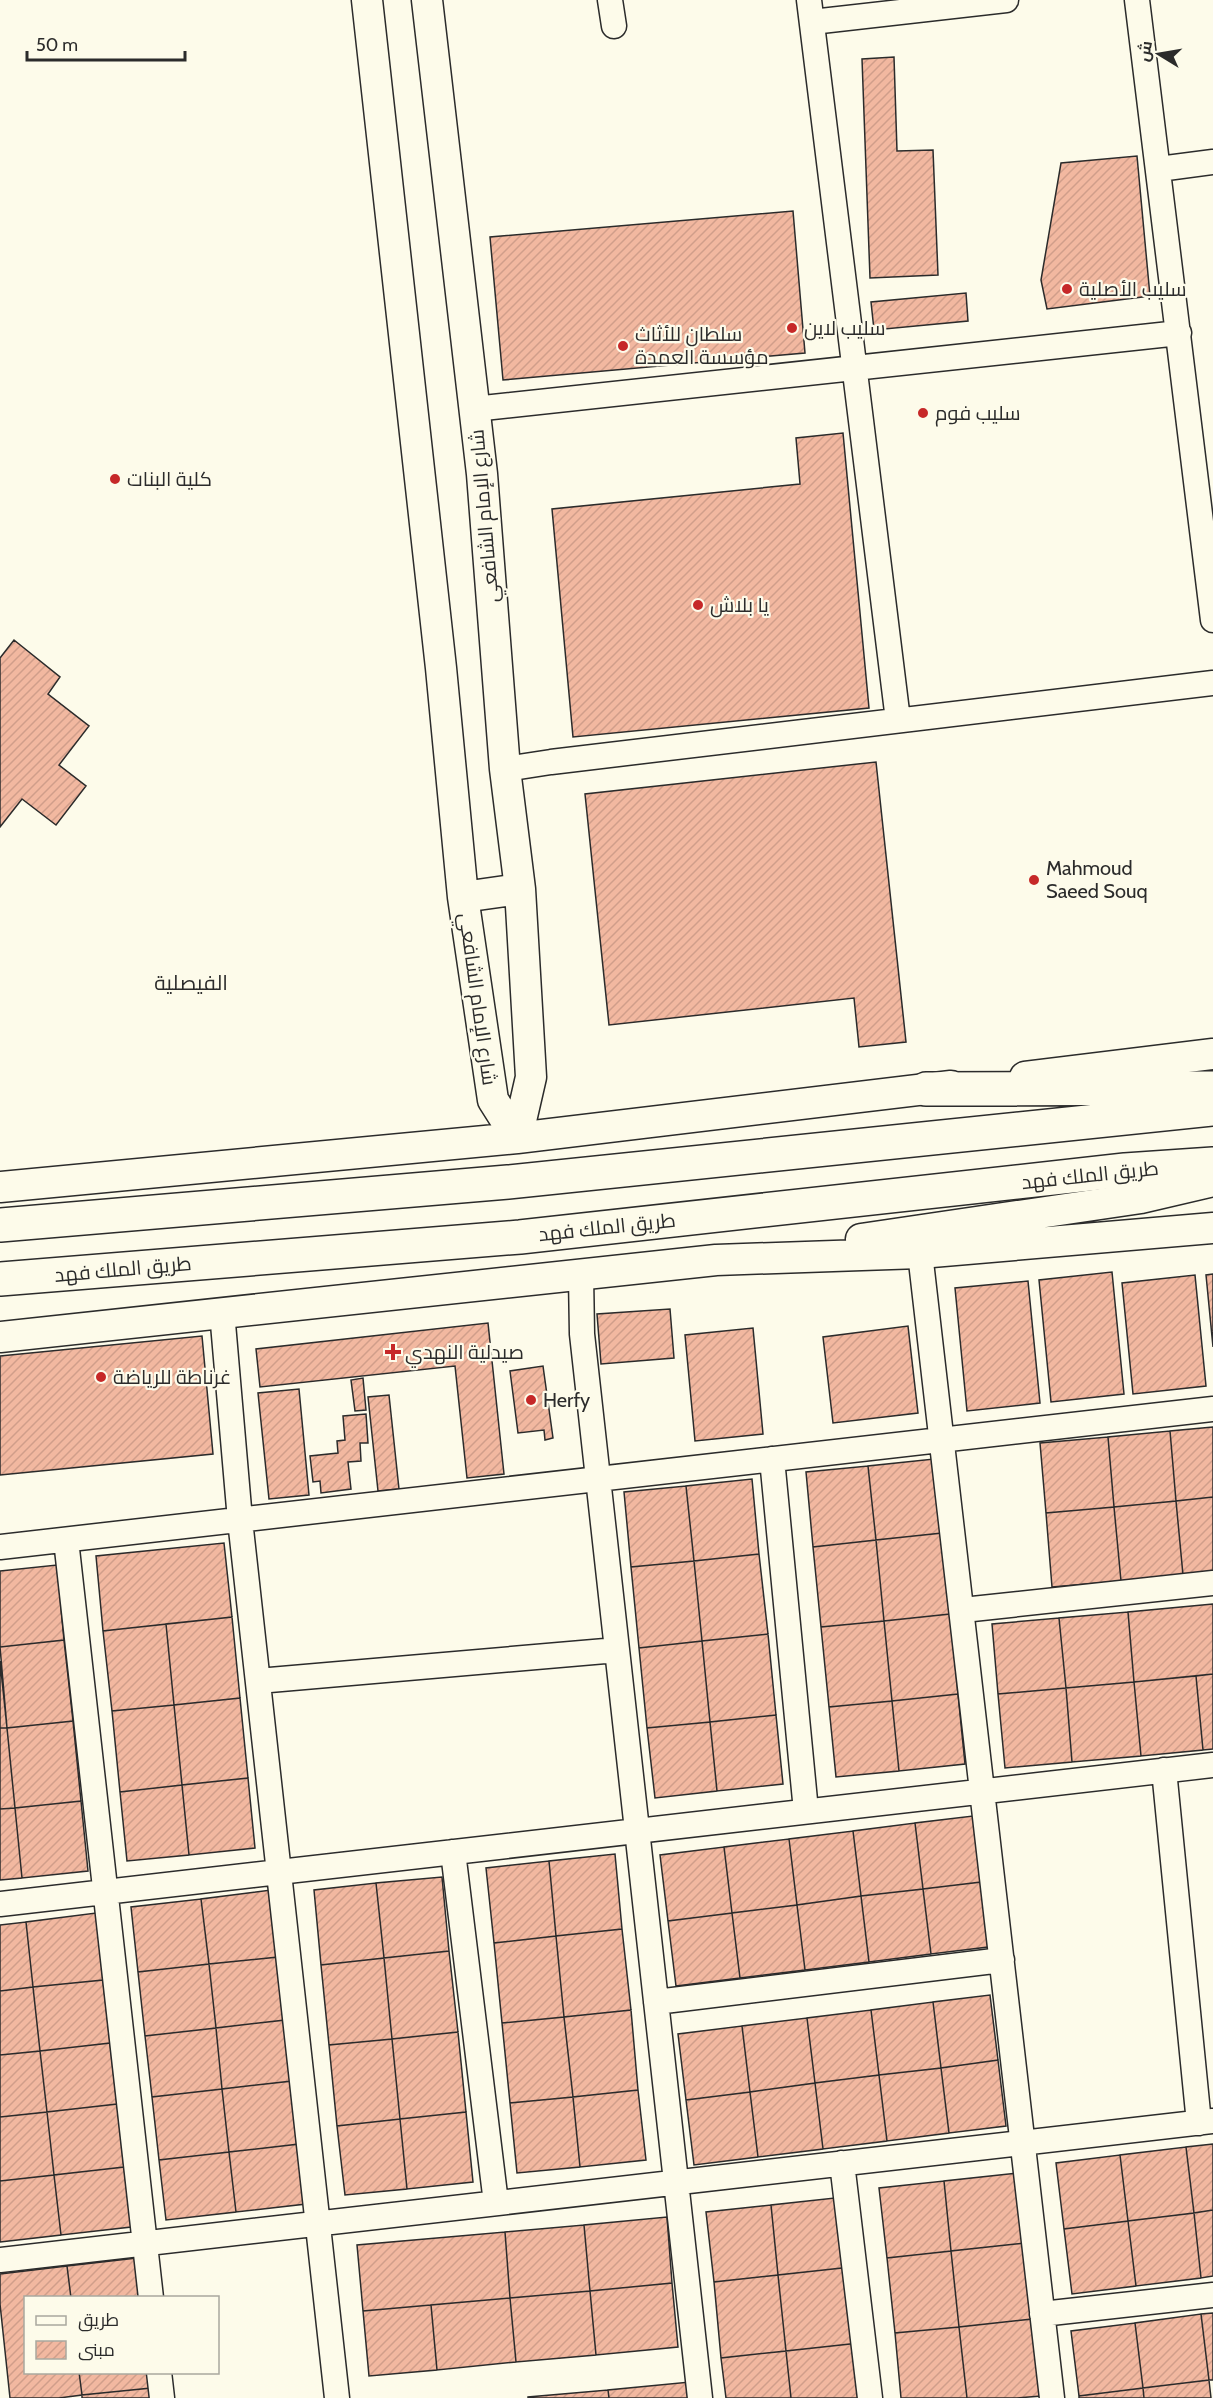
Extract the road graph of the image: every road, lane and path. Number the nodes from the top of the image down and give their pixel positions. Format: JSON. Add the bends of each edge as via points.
{"nodes":[{"id":1,"x":367,"y":0,"type":"edge"},
{"id":2,"x":427,"y":0,"type":"edge"},
{"id":3,"x":610,"y":0,"type":"edge"},
{"id":4,"x":1006,"y":0,"type":"edge"},
{"id":5,"x":1137,"y":0,"type":"edge"},
{"id":6,"x":810,"y":11,"type":"edge"},
{"id":7,"x":614,"y":26,"type":"dead end"},
{"id":8,"x":1213,"y":162,"type":"edge"},
{"id":9,"x":1158,"y":169,"type":"junction"},
{"id":10,"x":1179,"y":333,"type":"junction"},
{"id":11,"x":854,"y":368,"type":"junction"},
{"id":12,"x":474,"y":409,"type":"junction"},
{"id":13,"x":1207,"y":512,"type":"edge"},
{"id":14,"x":1213,"y":620,"type":"edge"},
{"id":15,"x":1213,"y":682,"type":"edge"},
{"id":16,"x":898,"y":720,"type":"junction"},
{"id":17,"x":505,"y":769,"type":"junction"},
{"id":18,"x":520,"y":889,"type":"junction"},
{"id":19,"x":463,"y":897,"type":"junction"},
{"id":20,"x":1213,"y":1054,"type":"edge"},
{"id":21,"x":1213,"y":1088,"type":"edge"},
{"id":22,"x":926,"y":1089,"type":"junction"},
{"id":23,"x":1213,"y":1109,"type":"edge"},
{"id":24,"x":516,"y":1138,"type":"junction"},
{"id":25,"x":1213,"y":1164,"type":"edge"},
{"id":26,"x":1213,"y":1181,"type":"edge"},
{"id":27,"x":0,"y":1187,"type":"edge"},
{"id":28,"x":0,"y":1225,"type":"edge"},
{"id":29,"x":1213,"y":1228,"type":"edge"},
{"id":30,"x":920,"y":1253,"type":"junction"},
{"id":31,"x":716,"y":1260,"type":"junction"},
{"id":32,"x":581,"y":1276,"type":"junction"},
{"id":33,"x":0,"y":1279,"type":"edge"},
{"id":34,"x":222,"y":1312,"type":"junction"},
{"id":35,"x":73,"y":1330,"type":"junction"},
{"id":36,"x":0,"y":1333,"type":"edge"},
{"id":37,"x":0,"y":1337,"type":"edge"},
{"id":38,"x":1213,"y":1409,"type":"edge"},
{"id":39,"x":943,"y":1439,"type":"junction"},
{"id":40,"x":772,"y":1459,"type":"junction"},
{"id":41,"x":598,"y":1479,"type":"junction"},
{"id":42,"x":240,"y":1520,"type":"junction"},
{"id":43,"x":66,"y":1540,"type":"junction"},
{"id":44,"x":0,"y":1547,"type":"edge"},
{"id":45,"x":1213,"y":1583,"type":"edge"},
{"id":46,"x":963,"y":1610,"type":"junction"},
{"id":47,"x":617,"y":1650,"type":"junction"},
{"id":48,"x":258,"y":1681,"type":"junction"},
{"id":49,"x":1213,"y":1765,"type":"edge"},
{"id":50,"x":1164,"y":1770,"type":"junction"},
{"id":51,"x":983,"y":1791,"type":"junction"},
{"id":52,"x":806,"y":1811,"type":"junction"},
{"id":53,"x":637,"y":1831,"type":"junction"},
{"id":54,"x":453,"y":1852,"type":"junction"},
{"id":55,"x":279,"y":1872,"type":"junction"},
{"id":56,"x":105,"y":1892,"type":"junction"},
{"id":57,"x":0,"y":1904,"type":"edge"},
{"id":58,"x":1002,"y":1960,"type":"junction"},
{"id":59,"x":656,"y":2002,"type":"junction"},
{"id":60,"x":1206,"y":2122,"type":"edge"},
{"id":61,"x":1023,"y":2143,"type":"junction"},
{"id":62,"x":842,"y":2163,"type":"junction"},
{"id":63,"x":676,"y":2182,"type":"junction"},
{"id":64,"x":496,"y":2203,"type":"junction"},
{"id":65,"x":318,"y":2223,"type":"junction"},
{"id":66,"x":145,"y":2243,"type":"junction"},
{"id":67,"x":0,"y":2259,"type":"edge"},
{"id":68,"x":1213,"y":2295,"type":"edge"},
{"id":69,"x":151,"y":2296,"type":"edge"},
{"id":70,"x":1042,"y":2314,"type":"junction"},
{"id":71,"x":159,"y":2374,"type":"edge"},
{"id":72,"x":162,"y":2398,"type":"edge"},
{"id":73,"x":338,"y":2398,"type":"edge"},
{"id":74,"x":700,"y":2398,"type":"edge"},
{"id":75,"x":870,"y":2398,"type":"edge"},
{"id":76,"x":1052,"y":2398,"type":"edge"}],
"edges":[{"from":1,"to":19,"type":"main road","name":"شارع الإمام الشافعي"},
{"from":2,"to":12,"type":"main road","name":"شارع الإمام الشافعي"},
{"from":3,"to":7,"type":"street"},
{"from":4,"to":6,"type":"street"},
{"from":5,"to":9,"type":"street"},
{"from":6,"to":11,"type":"street"},
{"from":8,"to":9,"type":"street"},
{"from":9,"to":10,"type":"street"},
{"from":10,"to":11,"type":"street"},
{"from":10,"to":13,"type":"street"},
{"from":11,"to":12,"type":"street"},
{"from":11,"to":16,"type":"street"},
{"from":12,"to":17,"type":"main road","name":"شارع الإمام الشافعي"},
{"from":13,"to":14,"type":"street"},
{"from":15,"to":16,"type":"street"},
{"from":16,"to":17,"type":"street"},
{"from":17,"to":18,"type":"main road","name":"شارع الإمام الشافعي"},
{"from":18,"to":19,"type":"main road"},
{"from":18,"to":24,"type":"main road","name":"شارع الإمام الشافعي","via":[[531,1077]]},
{"from":19,"to":24,"type":"main road","name":"شارع الإمام الشافعي","via":[[492,1100]]},
{"from":20,"to":22,"type":"main road"},
{"from":21,"to":22,"type":"highway"},
{"from":22,"to":24,"type":"main road"},
{"from":23,"to":28,"type":"highway","via":[[508,1182]]},
{"from":24,"to":27,"type":"main road"},
{"from":25,"to":33,"type":"highway","name":"طريق الملك فهد","via":[[1125,1170],[520,1237]]},
{"from":26,"to":31,"type":"main road","via":[[1141,1198]]},
{"from":29,"to":30,"type":"main road"},
{"from":30,"to":31,"type":"main road"},
{"from":30,"to":39,"type":"street"},
{"from":31,"to":32,"type":"main road"},
{"from":32,"to":34,"type":"main road"},
{"from":32,"to":41,"type":"street","via":[[582,1334]]},
{"from":34,"to":35,"type":"main road"},
{"from":34,"to":42,"type":"street"},
{"from":35,"to":36,"type":"main road"},
{"from":35,"to":37,"type":"main road"},
{"from":38,"to":39,"type":"street"},
{"from":39,"to":40,"type":"street"},
{"from":39,"to":46,"type":"street"},
{"from":40,"to":41,"type":"street"},
{"from":40,"to":52,"type":"street"},
{"from":41,"to":42,"type":"street"},
{"from":41,"to":47,"type":"street"},
{"from":42,"to":43,"type":"street"},
{"from":42,"to":48,"type":"street"},
{"from":43,"to":44,"type":"street"},
{"from":43,"to":56,"type":"street"},
{"from":45,"to":46,"type":"street"},
{"from":46,"to":51,"type":"street"},
{"from":47,"to":48,"type":"street"},
{"from":47,"to":53,"type":"street"},
{"from":48,"to":55,"type":"street"},
{"from":49,"to":50,"type":"street"},
{"from":50,"to":51,"type":"street"},
{"from":50,"to":60,"type":"street"},
{"from":51,"to":52,"type":"street"},
{"from":51,"to":58,"type":"street"},
{"from":52,"to":53,"type":"street"},
{"from":53,"to":54,"type":"street"},
{"from":53,"to":59,"type":"street"},
{"from":54,"to":55,"type":"street"},
{"from":54,"to":64,"type":"street"},
{"from":55,"to":56,"type":"street"},
{"from":55,"to":65,"type":"street"},
{"from":56,"to":57,"type":"street"},
{"from":56,"to":66,"type":"street"},
{"from":58,"to":59,"type":"street"},
{"from":58,"to":61,"type":"street"},
{"from":59,"to":63,"type":"street"},
{"from":60,"to":61,"type":"street"},
{"from":61,"to":62,"type":"street"},
{"from":61,"to":70,"type":"street"},
{"from":62,"to":63,"type":"street"},
{"from":62,"to":75,"type":"street"},
{"from":63,"to":64,"type":"street"},
{"from":63,"to":74,"type":"street"},
{"from":64,"to":65,"type":"street"},
{"from":65,"to":66,"type":"street"},
{"from":65,"to":73,"type":"street"},
{"from":66,"to":67,"type":"street"},
{"from":66,"to":69,"type":"street"},
{"from":68,"to":70,"type":"street"},
{"from":70,"to":76,"type":"street"},
{"from":71,"to":72,"type":"street"}]}
